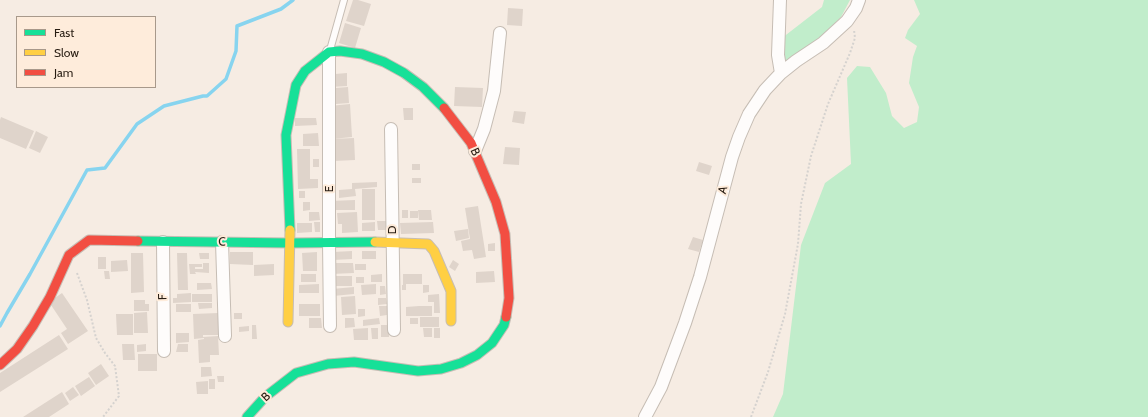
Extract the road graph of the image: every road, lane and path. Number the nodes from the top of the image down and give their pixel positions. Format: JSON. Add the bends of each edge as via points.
{"nodes":[{"id":1,"x":344,"y":0,"type":"edge"},
{"id":2,"x":780,"y":0,"type":"edge"},
{"id":3,"x":859,"y":0,"type":"edge"},
{"id":4,"x":847,"y":21,"type":"junction"},
{"id":5,"x":500,"y":33,"type":"dead end"},
{"id":6,"x":329,"y":52,"type":"junction"},
{"id":7,"x":781,"y":73,"type":"junction"},
{"id":8,"x":391,"y":129,"type":"dead end"},
{"id":9,"x":475,"y":152,"type":"junction"},
{"id":10,"x":162,"y":242,"type":"junction"},
{"id":11,"x":222,"y":242,"type":"junction"},
{"id":12,"x":329,"y":242,"type":"junction"},
{"id":13,"x":392,"y":242,"type":"junction"},
{"id":14,"x":290,"y":243,"type":"junction"},
{"id":15,"x":77,"y":272,"type":"dead end"},
{"id":16,"x":451,"y":321,"type":"dead end"},
{"id":17,"x":288,"y":322,"type":"dead end"},
{"id":18,"x":330,"y":326,"type":"dead end"},
{"id":19,"x":394,"y":330,"type":"dead end"},
{"id":20,"x":225,"y":336,"type":"dead end"},
{"id":21,"x":164,"y":351,"type":"dead end"},
{"id":22,"x":0,"y":365,"type":"edge"},
{"id":23,"x":103,"y":417,"type":"edge"},
{"id":24,"x":247,"y":417,"type":"edge"},
{"id":25,"x":645,"y":417,"type":"edge"},
{"id":26,"x":751,"y":417,"type":"edge"}],
"edges":[{"from":1,"to":6,"type":"lane"},
{"from":2,"to":7,"type":"street","via":[[778,55]]},
{"from":3,"to":4,"type":"street","name":"A"},
{"from":4,"to":7,"type":"street","name":"A"},
{"from":4,"to":26,"type":"path","via":[[853,28],[855,38],[810,156],[785,314],[768,372]]},
{"from":5,"to":9,"type":"street","via":[[494,91]]},
{"from":6,"to":9,"type":"street","name":"B","via":[[362,54],[404,73],[448,112]]},
{"from":6,"to":12,"type":"street","name":"E"},
{"from":6,"to":14,"type":"street","via":[[304,71],[296,85],[286,135]]},
{"from":7,"to":25,"type":"street","name":"A","via":[[765,90],[749,114],[739,138],[687,317],[661,387]]},
{"from":8,"to":13,"type":"street","name":"D"},
{"from":9,"to":24,"type":"street","name":"B","via":[[496,202],[505,234],[509,298],[504,325],[492,343],[477,355],[441,369],[418,372],[354,362],[328,364],[296,373],[265,397]]},
{"from":10,"to":11,"type":"street","name":"C"},
{"from":10,"to":21,"type":"street","name":"F"},
{"from":10,"to":22,"type":"street","name":"C","via":[[89,240],[77,248],[69,255],[50,297],[33,326],[17,349]]},
{"from":11,"to":14,"type":"street","name":"C"},
{"from":11,"to":20,"type":"street"},
{"from":12,"to":13,"type":"street","name":"C"},
{"from":12,"to":14,"type":"street","name":"C"},
{"from":12,"to":18,"type":"street","name":"E"},
{"from":13,"to":16,"type":"street","name":"C","via":[[428,244],[434,251],[451,291]]},
{"from":13,"to":19,"type":"street","name":"D"},
{"from":14,"to":17,"type":"street"},
{"from":15,"to":23,"type":"path","via":[[96,338],[115,366],[119,396]]}]}
